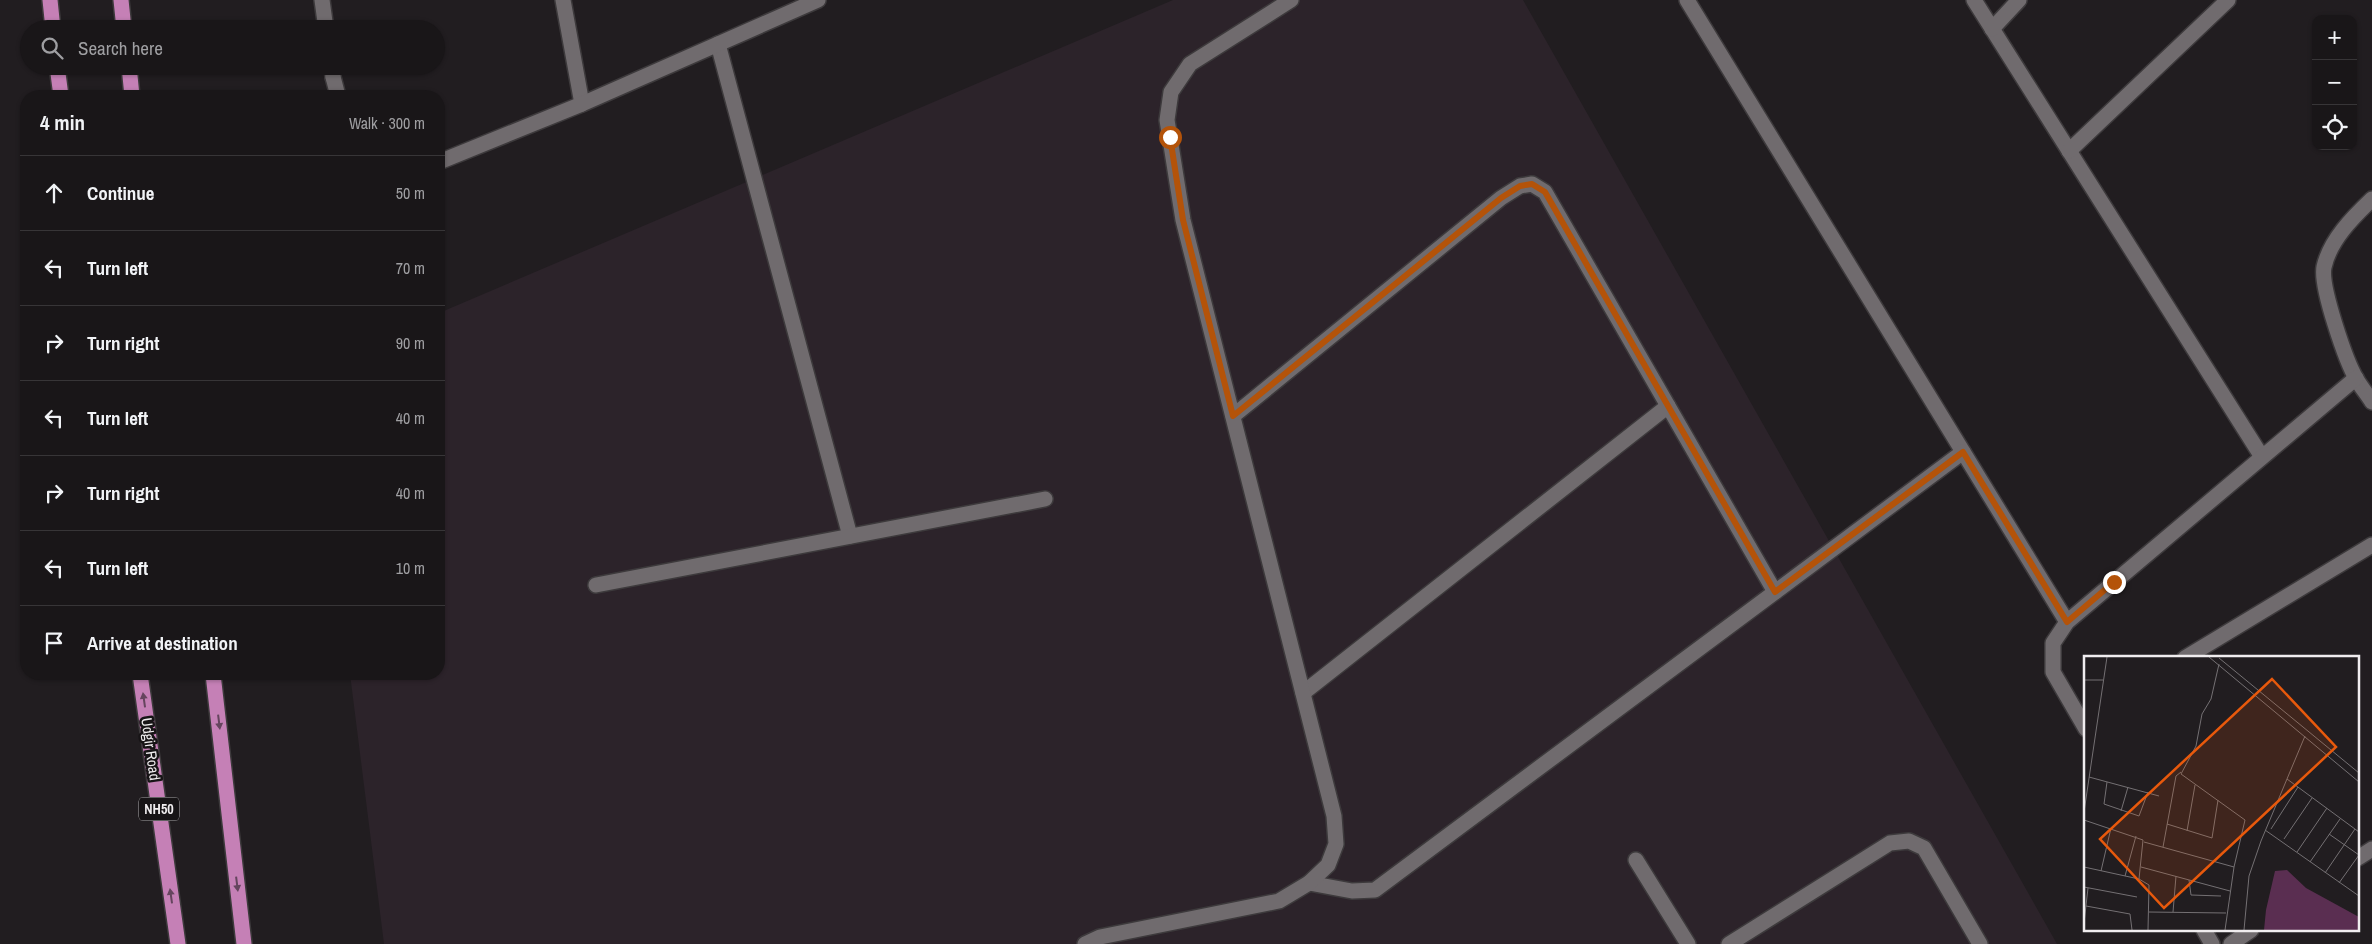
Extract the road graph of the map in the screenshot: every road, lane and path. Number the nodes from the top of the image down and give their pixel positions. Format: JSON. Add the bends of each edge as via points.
{"nodes":[{"id":1,"x":50,"y":0,"type":"edge"},
{"id":2,"x":121,"y":0,"type":"edge"},
{"id":3,"x":322,"y":0,"type":"edge"},
{"id":4,"x":563,"y":0,"type":"edge"},
{"id":5,"x":818,"y":0,"type":"edge"},
{"id":6,"x":1291,"y":0,"type":"edge"},
{"id":7,"x":1687,"y":0,"type":"edge"},
{"id":8,"x":1974,"y":0,"type":"edge"},
{"id":9,"x":2019,"y":0,"type":"edge"},
{"id":10,"x":2228,"y":0,"type":"edge"},
{"id":11,"x":52,"y":20,"type":"edge"},
{"id":12,"x":123,"y":20,"type":"edge"},
{"id":13,"x":325,"y":20,"type":"edge"},
{"id":14,"x":1992,"y":29,"type":"junction"},
{"id":15,"x":718,"y":44,"type":"junction"},
{"id":16,"x":58,"y":75,"type":"edge"},
{"id":17,"x":130,"y":75,"type":"edge"},
{"id":18,"x":333,"y":75,"type":"edge"},
{"id":19,"x":59,"y":90,"type":"edge"},
{"id":20,"x":131,"y":90,"type":"edge"},
{"id":21,"x":336,"y":90,"type":"edge"},
{"id":22,"x":582,"y":104,"type":"junction"},
{"id":23,"x":2069,"y":151,"type":"junction"},
{"id":24,"x":445,"y":160,"type":"edge"},
{"id":25,"x":2372,"y":199,"type":"edge"},
{"id":26,"x":2356,"y":378,"type":"junction"},
{"id":27,"x":2372,"y":402,"type":"edge"},
{"id":28,"x":1668,"y":406,"type":"junction"},
{"id":29,"x":1233,"y":416,"type":"junction"},
{"id":30,"x":1963,"y":452,"type":"junction"},
{"id":31,"x":2262,"y":457,"type":"junction"},
{"id":32,"x":1045,"y":499,"type":"dead end"},
{"id":33,"x":850,"y":536,"type":"junction"},
{"id":34,"x":2372,"y":545,"type":"edge"},
{"id":35,"x":596,"y":585,"type":"dead end"},
{"id":36,"x":1775,"y":592,"type":"junction"},
{"id":37,"x":2067,"y":622,"type":"junction"},
{"id":38,"x":2188,"y":656,"type":"edge"},
{"id":39,"x":141,"y":680,"type":"edge"},
{"id":40,"x":214,"y":680,"type":"edge"},
{"id":41,"x":1303,"y":693,"type":"junction"},
{"id":42,"x":2084,"y":723,"type":"edge"},
{"id":43,"x":2372,"y":849,"type":"edge"},
{"id":44,"x":2360,"y":857,"type":"edge"},
{"id":45,"x":1636,"y":860,"type":"dead end"},
{"id":46,"x":1309,"y":883,"type":"junction"},
{"id":47,"x":2205,"y":932,"type":"edge"},
{"id":48,"x":2248,"y":932,"type":"edge"},
{"id":49,"x":178,"y":944,"type":"edge"},
{"id":50,"x":244,"y":944,"type":"edge"},
{"id":51,"x":1085,"y":944,"type":"edge"},
{"id":52,"x":1688,"y":944,"type":"edge"},
{"id":53,"x":1729,"y":944,"type":"edge"},
{"id":54,"x":1980,"y":944,"type":"edge"},
{"id":55,"x":2212,"y":944,"type":"edge"},
{"id":56,"x":2231,"y":944,"type":"edge"}],
"edges":[{"from":1,"to":11,"type":"highway"},
{"from":2,"to":12,"type":"highway"},
{"from":3,"to":13,"type":"street"},
{"from":4,"to":22,"type":"street"},
{"from":5,"to":15,"type":"street"},
{"from":6,"to":29,"type":"street","via":[[1190,64],[1171,92],[1167,120],[1183,220]]},
{"from":7,"to":30,"type":"street"},
{"from":8,"to":14,"type":"street"},
{"from":9,"to":14,"type":"street"},
{"from":10,"to":23,"type":"street"},
{"from":14,"to":23,"type":"street"},
{"from":15,"to":22,"type":"street"},
{"from":15,"to":33,"type":"street"},
{"from":16,"to":19,"type":"highway"},
{"from":17,"to":20,"type":"highway"},
{"from":18,"to":21,"type":"street"},
{"from":22,"to":24,"type":"street"},
{"from":23,"to":31,"type":"street"},
{"from":25,"to":26,"type":"street","via":[[2354,216],[2332,247],[2324,268],[2327,302]]},
{"from":26,"to":27,"type":"street"},
{"from":26,"to":31,"type":"street"},
{"from":28,"to":29,"type":"street","via":[[1545,192],[1532,184],[1520,186],[1501,198]]},
{"from":28,"to":36,"type":"street"},
{"from":28,"to":41,"type":"street"},
{"from":29,"to":41,"type":"street"},
{"from":30,"to":36,"type":"street"},
{"from":30,"to":37,"type":"street"},
{"from":31,"to":37,"type":"street"},
{"from":32,"to":33,"type":"street"},
{"from":33,"to":35,"type":"street"},
{"from":34,"to":38,"type":"street"},
{"from":36,"to":46,"type":"street","via":[[1376,890],[1352,891]]},
{"from":37,"to":42,"type":"street","via":[[2053,643],[2053,672]]},
{"from":49,"to":39,"type":"highway","name":"Udgir Road","number":"NH50","one_way":true},
{"from":40,"to":50,"type":"highway","one_way":true},
{"from":41,"to":46,"type":"street","via":[[1334,816],[1336,844],[1328,865]]},
{"from":43,"to":44,"type":"street"},
{"from":45,"to":52,"type":"street"},
{"from":46,"to":51,"type":"street","via":[[1279,901],[1100,937]]},
{"from":47,"to":55,"type":"street"},
{"from":48,"to":56,"type":"street"},
{"from":53,"to":54,"type":"street","via":[[1890,843],[1909,841],[1924,848]]}]}
